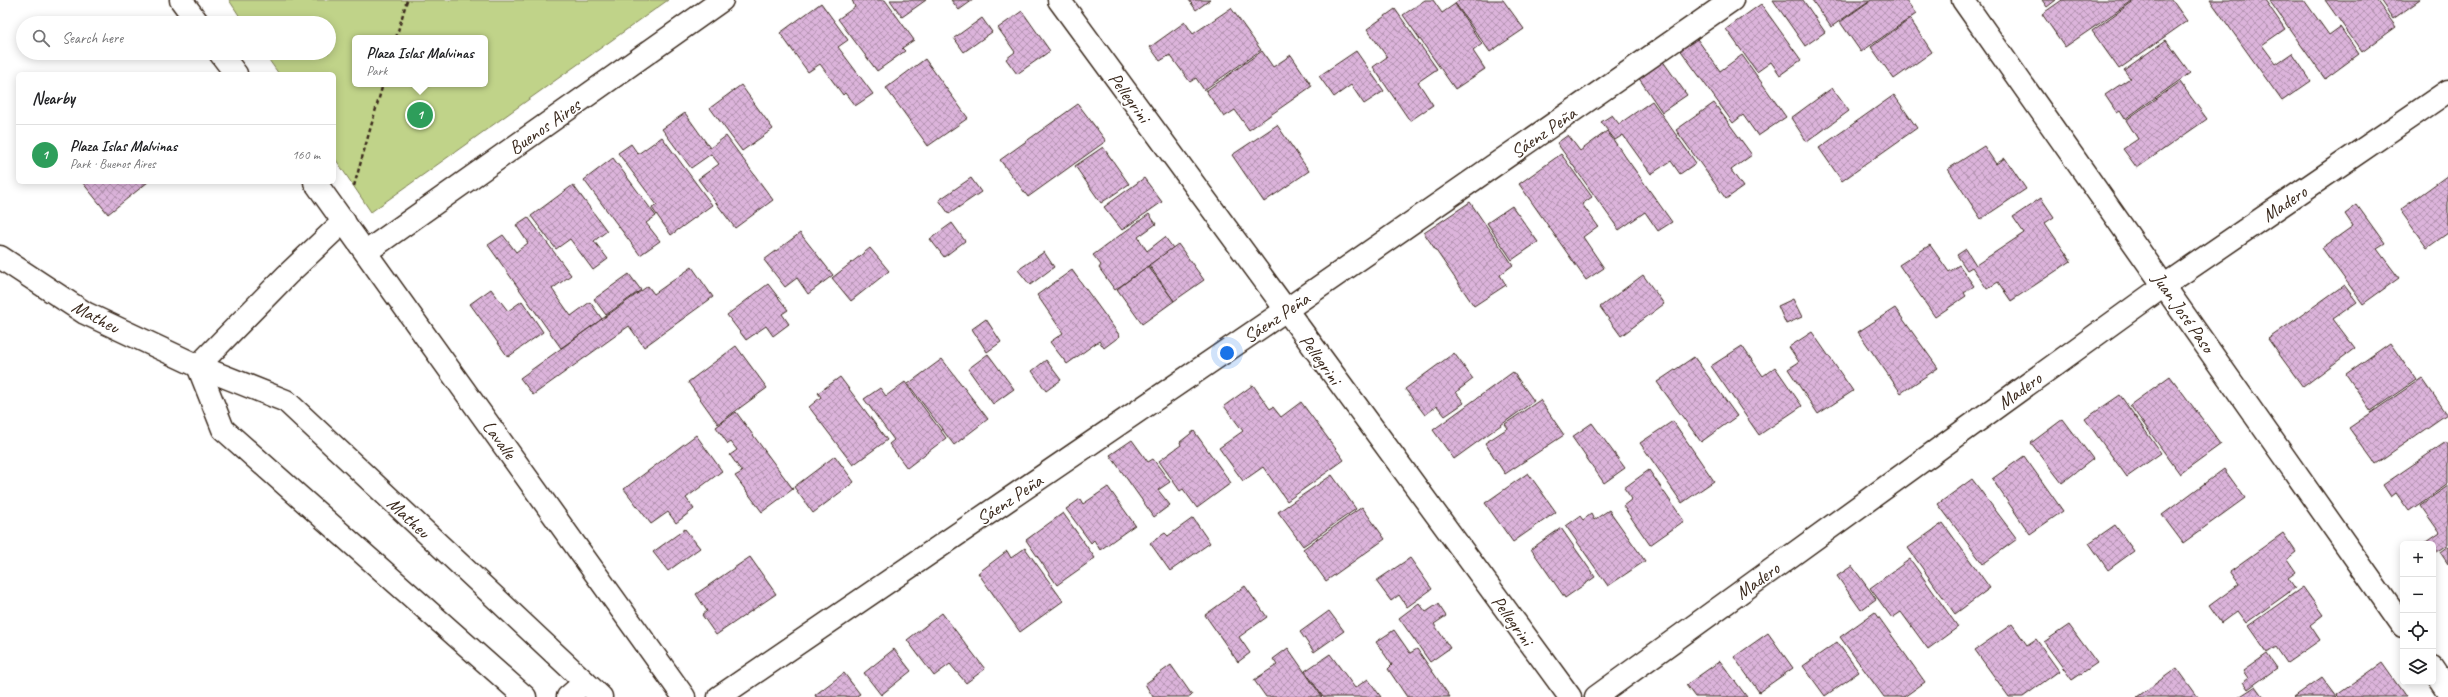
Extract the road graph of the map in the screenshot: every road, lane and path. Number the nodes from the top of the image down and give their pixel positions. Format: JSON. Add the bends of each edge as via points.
{"nodes":[{"id":1,"x":181,"y":0,"type":"edge"},
{"id":2,"x":407,"y":0,"type":"edge"},
{"id":3,"x":722,"y":0,"type":"edge"},
{"id":4,"x":1059,"y":0,"type":"edge"},
{"id":5,"x":1732,"y":0,"type":"edge"},
{"id":6,"x":1963,"y":0,"type":"edge"},
{"id":7,"x":193,"y":16,"type":"edge"},
{"id":8,"x":397,"y":35,"type":"edge"},
{"id":9,"x":225,"y":60,"type":"edge"},
{"id":10,"x":234,"y":72,"type":"edge"},
{"id":11,"x":382,"y":87,"type":"edge"},
{"id":12,"x":2448,"y":91,"type":"edge"},
{"id":13,"x":316,"y":184,"type":"edge"},
{"id":14,"x":344,"y":221,"type":"junction"},
{"id":15,"x":366,"y":252,"type":"junction"},
{"id":16,"x":0,"y":256,"type":"edge"},
{"id":17,"x":2165,"y":284,"type":"junction"},
{"id":18,"x":1286,"y":310,"type":"junction"},
{"id":19,"x":198,"y":366,"type":"junction"},
{"id":20,"x":2400,"y":622,"type":"edge"},
{"id":21,"x":2436,"y":672,"type":"edge"},
{"id":22,"x":585,"y":682,"type":"junction"},
{"id":23,"x":2448,"y":690,"type":"edge"},
{"id":24,"x":525,"y":697,"type":"edge"},
{"id":25,"x":568,"y":697,"type":"edge"},
{"id":26,"x":601,"y":697,"type":"edge"},
{"id":27,"x":684,"y":697,"type":"edge"},
{"id":28,"x":719,"y":697,"type":"edge"},
{"id":29,"x":1570,"y":697,"type":"edge"},
{"id":30,"x":1596,"y":697,"type":"edge"}],
"edges":[{"from":1,"to":7,"type":"street"},
{"from":2,"to":8,"type":"path"},
{"from":3,"to":15,"type":"street","name":"Buenos Aires"},
{"from":4,"to":18,"type":"street","name":"Pellegrini"},
{"from":5,"to":18,"type":"street","name":"Sáenz Peña"},
{"from":6,"to":17,"type":"street","name":"Juan José Paso"},
{"from":9,"to":10,"type":"street"},
{"from":11,"to":14,"type":"path"},
{"from":12,"to":17,"type":"street","name":"Madero"},
{"from":13,"to":14,"type":"street","name":"Lavalle"},
{"from":14,"to":15,"type":"street","name":"Lavalle"},
{"from":14,"to":19,"type":"street"},
{"from":15,"to":27,"type":"street","name":"Lavalle"},
{"from":16,"to":19,"type":"street","name":"Matheu","via":[[85,313]]},
{"from":17,"to":20,"type":"street","name":"Juan José Paso"},
{"from":17,"to":30,"type":"street","name":"Madero"},
{"from":18,"to":28,"type":"street","name":"Sáenz Peña"},
{"from":18,"to":29,"type":"street","name":"Pellegrini"},
{"from":19,"to":22,"type":"street","name":"Matheu","via":[[286,402]]},
{"from":19,"to":24,"type":"street","via":[[223,429]]},
{"from":21,"to":23,"type":"street"},
{"from":22,"to":25,"type":"street"},
{"from":22,"to":26,"type":"street","name":"Matheu"}]}
